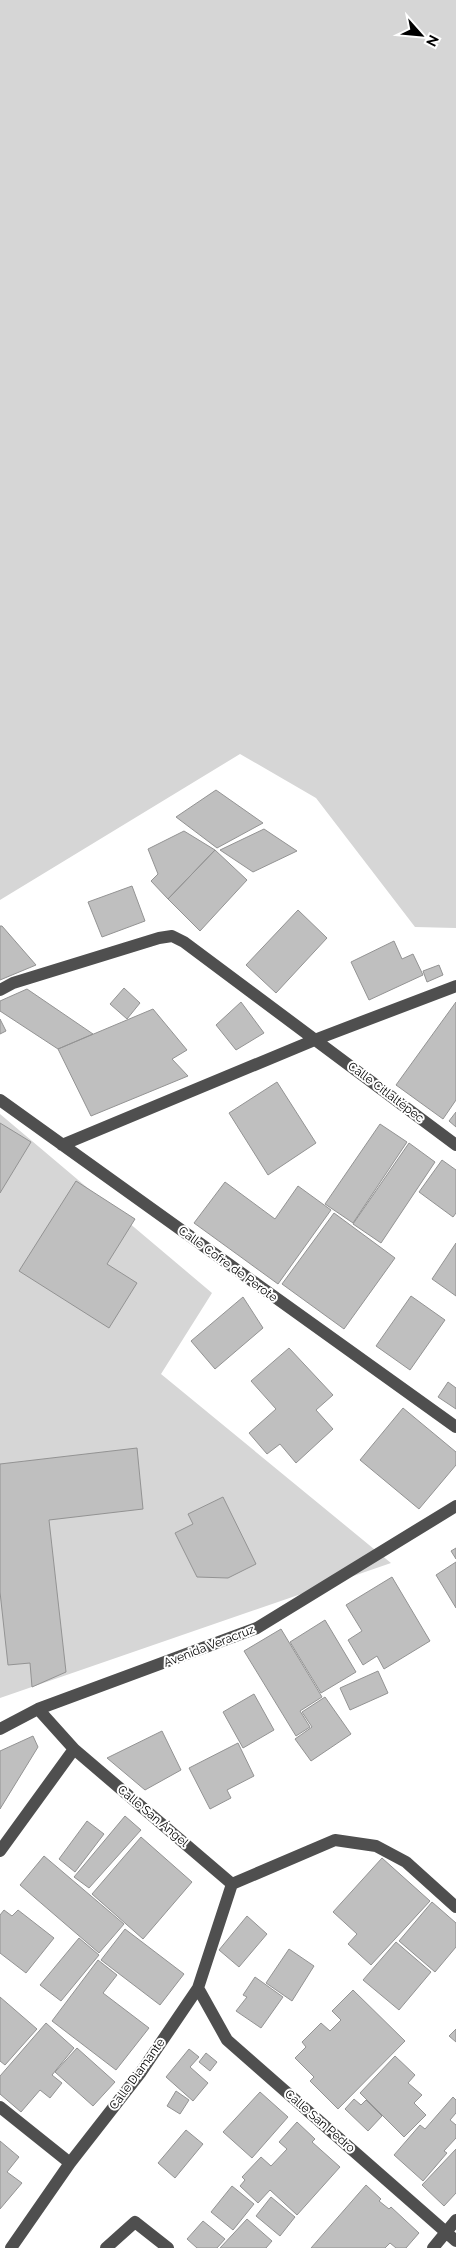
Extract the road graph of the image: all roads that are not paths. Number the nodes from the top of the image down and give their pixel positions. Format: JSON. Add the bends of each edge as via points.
{"nodes":[{"id":1,"x":456,"y":986,"type":"edge"},
{"id":2,"x":0,"y":990,"type":"edge"},
{"id":3,"x":317,"y":1039,"type":"junction"},
{"id":4,"x":0,"y":1100,"type":"edge"},
{"id":5,"x":62,"y":1144,"type":"junction"},
{"id":6,"x":456,"y":1145,"type":"edge"},
{"id":7,"x":456,"y":1427,"type":"edge"},
{"id":8,"x":456,"y":1506,"type":"edge"},
{"id":9,"x":38,"y":1709,"type":"junction"},
{"id":10,"x":0,"y":1729,"type":"edge"},
{"id":11,"x":74,"y":1750,"type":"junction"},
{"id":12,"x":0,"y":1851,"type":"edge"},
{"id":13,"x":232,"y":1884,"type":"junction"},
{"id":14,"x":456,"y":1907,"type":"edge"},
{"id":15,"x":198,"y":1988,"type":"junction"},
{"id":16,"x":0,"y":2108,"type":"edge"},
{"id":17,"x":70,"y":2163,"type":"junction"},
{"id":18,"x":456,"y":2220,"type":"edge"},
{"id":19,"x":446,"y":2232,"type":"junction"},
{"id":20,"x":456,"y":2242,"type":"edge"},
{"id":21,"x":11,"y":2248,"type":"edge"},
{"id":22,"x":106,"y":2248,"type":"edge"},
{"id":23,"x":168,"y":2248,"type":"edge"},
{"id":24,"x":433,"y":2248,"type":"edge"}],
"edges":[{"from":1,"to":3,"type":"street"},
{"from":2,"to":3,"type":"street","name":"Calle Citlaltépec","via":[[22,980],[172,936]]},
{"from":3,"to":5,"type":"street"},
{"from":3,"to":6,"type":"street","name":"Calle Citlaltépec"},
{"from":4,"to":5,"type":"street","name":"Calle Cofre de Perote"},
{"from":5,"to":7,"type":"street","name":"Calle Cofre de Perote"},
{"from":8,"to":9,"type":"street","name":"Avenida Veracruz","via":[[257,1628]]},
{"from":9,"to":10,"type":"street","name":"Avenida Veracruz"},
{"from":9,"to":11,"type":"street","name":"Calle San Ángel"},
{"from":11,"to":12,"type":"street"},
{"from":11,"to":13,"type":"street","name":"Calle San Ángel"},
{"from":13,"to":14,"type":"street","via":[[335,1840],[376,1846],[406,1862]]},
{"from":13,"to":15,"type":"street","name":"Calle Diamante"},
{"from":15,"to":17,"type":"street","name":"Calle Diamante","via":[[141,2072]]},
{"from":15,"to":19,"type":"street","name":"Calle San Pedro","via":[[227,2040]]},
{"from":16,"to":17,"type":"street"},
{"from":17,"to":21,"type":"street","name":"Calle Diamante"},
{"from":18,"to":19,"type":"street"},
{"from":19,"to":20,"type":"street","name":"Calle San Pedro"},
{"from":19,"to":24,"type":"street"},
{"from":22,"to":23,"type":"street","via":[[135,2222]]}]}
